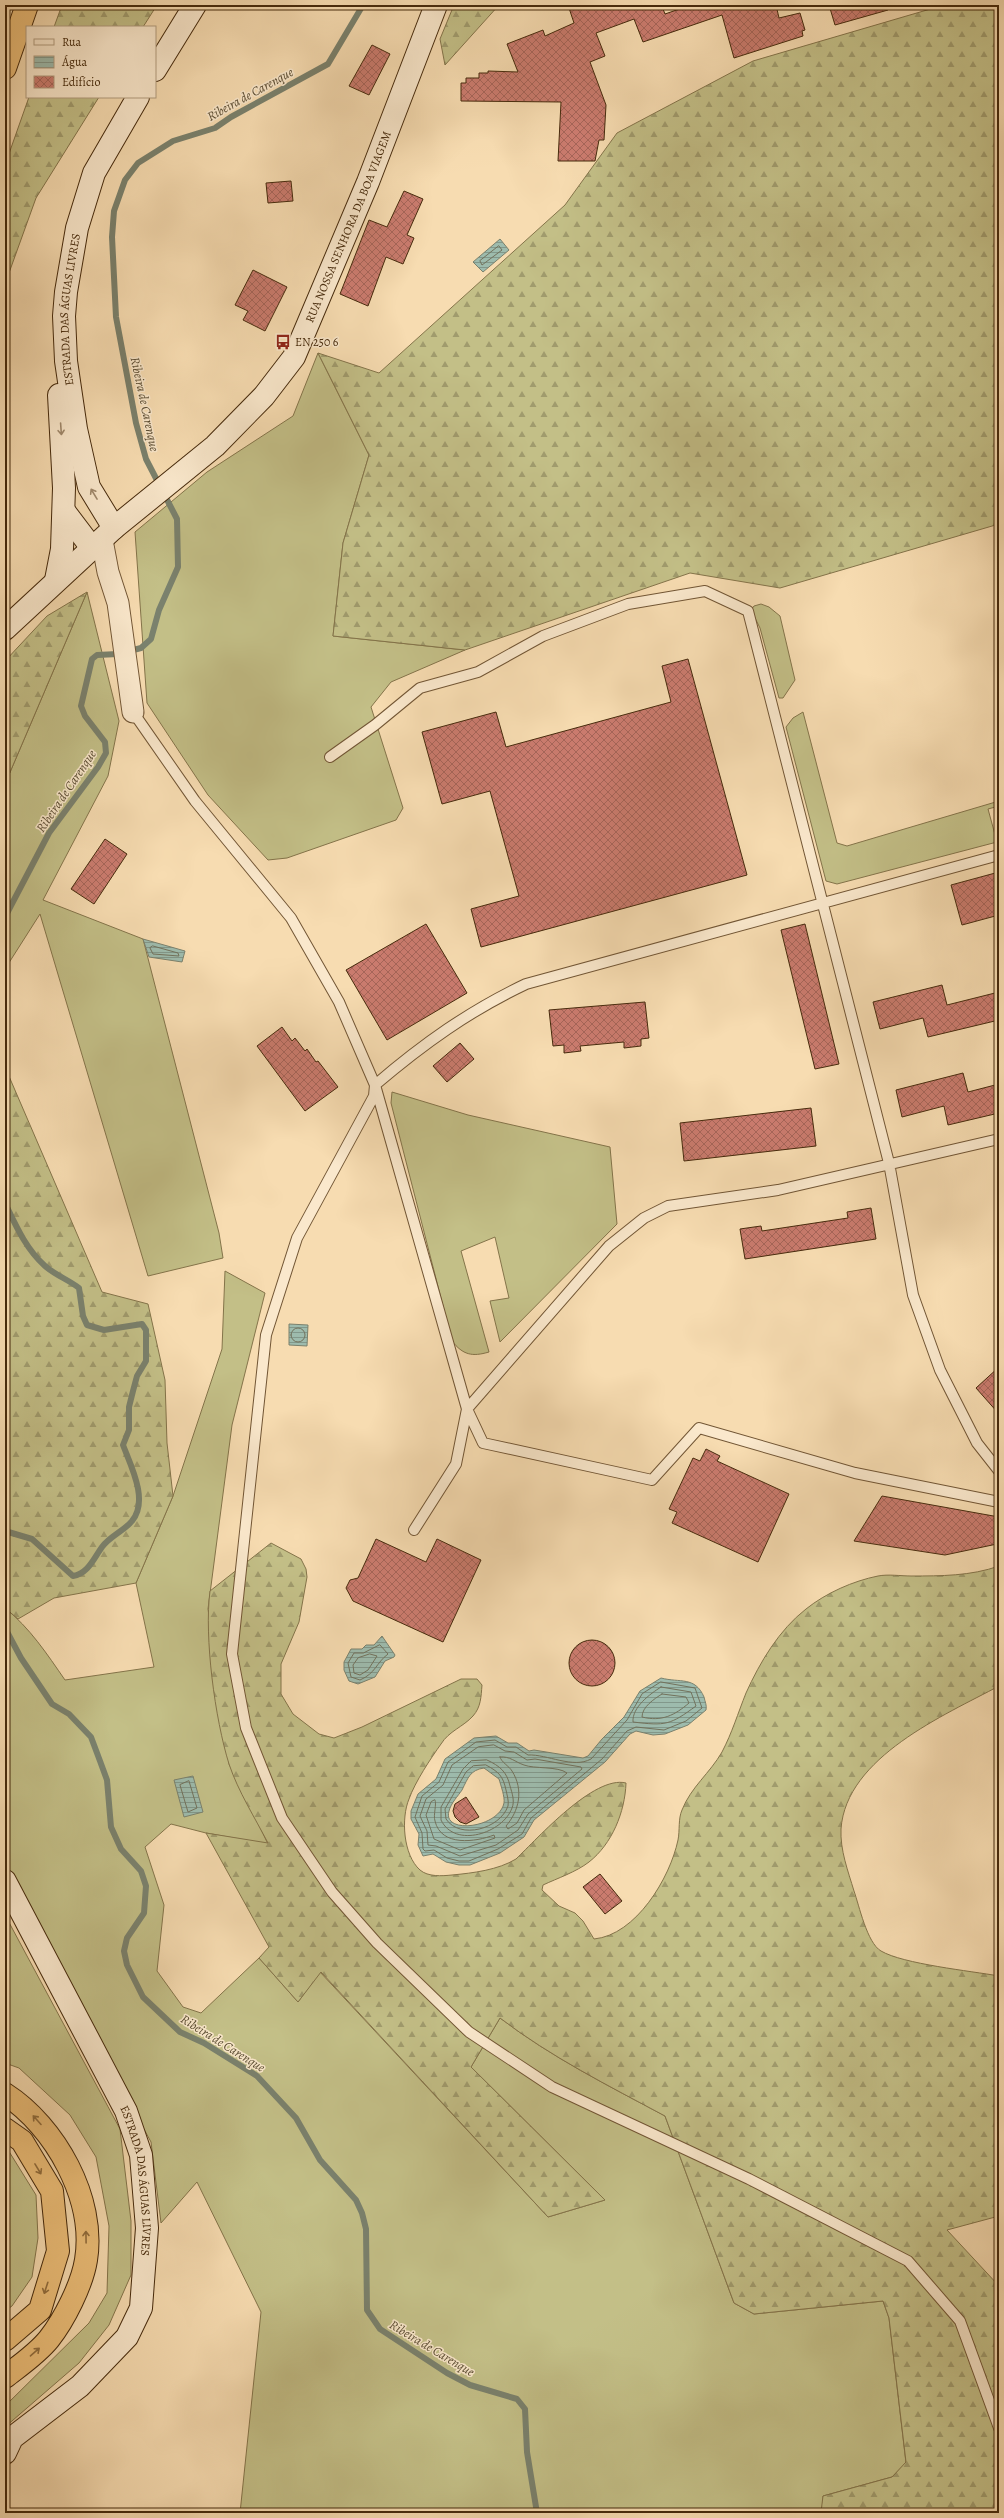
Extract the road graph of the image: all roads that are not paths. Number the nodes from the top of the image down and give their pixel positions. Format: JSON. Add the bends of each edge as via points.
{"nodes":[{"id":1,"x":27,"y":5,"type":"edge"},
{"id":2,"x":195,"y":5,"type":"edge"},
{"id":3,"x":436,"y":5,"type":"edge"},
{"id":4,"x":5,"y":68,"type":"edge"},
{"id":5,"x":156,"y":68,"type":"edge"},
{"id":6,"x":137,"y":98,"type":"edge"},
{"id":7,"x":66,"y":292,"type":"junction"},
{"id":8,"x":64,"y":511,"type":"junction"},
{"id":9,"x":102,"y":538,"type":"junction"},
{"id":10,"x":56,"y":580,"type":"junction"},
{"id":11,"x":5,"y":630,"type":"edge"},
{"id":12,"x":133,"y":712,"type":"joint"},
{"id":13,"x":330,"y":757,"type":"dead end"},
{"id":14,"x":999,"y":855,"type":"edge"},
{"id":15,"x":824,"y":903,"type":"junction"},
{"id":16,"x":375,"y":1085,"type":"junction"},
{"id":17,"x":999,"y":1139,"type":"edge"},
{"id":18,"x":890,"y":1163,"type":"junction"},
{"id":19,"x":467,"y":1409,"type":"junction"},
{"id":20,"x":999,"y":1471,"type":"edge"},
{"id":21,"x":999,"y":1502,"type":"edge"},
{"id":22,"x":414,"y":1530,"type":"dead end"},
{"id":23,"x":5,"y":1881,"type":"edge"},
{"id":24,"x":5,"y":2094,"type":"edge"},
{"id":25,"x":5,"y":2129,"type":"edge"},
{"id":26,"x":5,"y":2340,"type":"edge"},
{"id":27,"x":5,"y":2377,"type":"edge"},
{"id":28,"x":999,"y":2428,"type":"edge"},
{"id":29,"x":5,"y":2453,"type":"edge"}],
"edges":[{"from":1,"to":4,"type":"highway"},
{"from":2,"to":5,"type":"main road"},
{"from":3,"to":9,"type":"main road","name":"RUA NOSSA SENHORA DA BOA VIAGEM","via":[[368,182],[294,357],[264,396],[215,446]]},
{"from":6,"to":7,"type":"main road","name":"ESTRADA DAS ÁGUAS LIVRES","via":[[94,173],[77,228]]},
{"from":7,"to":8,"type":"main road","one_way":true,"via":[[59,365]]},
{"from":9,"to":7,"type":"main road","name":"ESTRADA DAS ÁGUAS LIVRES","one_way":true,"via":[[76,428],[66,361]]},
{"from":8,"to":9,"type":"main road"},
{"from":8,"to":10,"type":"main road","via":[[62,549]]},
{"from":9,"to":10,"type":"main road","name":"RUA NOSSA SENHORA DA BOA VIAGEM"},
{"from":9,"to":12,"type":"street","via":[[108,572],[118,603]]},
{"from":10,"to":11,"type":"main road","name":"RUA NOSSA SENHORA DA BOA VIAGEM"},
{"from":12,"to":16,"type":"lane","via":[[195,801],[291,918],[339,1002]]},
{"from":13,"to":15,"type":"lane","via":[[420,688],[478,672],[543,636],[628,604],[705,591],[748,611]]},
{"from":14,"to":15,"type":"lane"},
{"from":15,"to":16,"type":"lane","via":[[526,984],[486,1003],[443,1030]]},
{"from":15,"to":18,"type":"lane"},
{"from":16,"to":19,"type":"lane"},
{"from":16,"to":28,"type":"lane","via":[[374,1096],[297,1238],[266,1335],[232,1654],[246,1728],[282,1818],[332,1892],[377,1944],[469,2032],[552,2087],[750,2179],[908,2261],[960,2321]]},
{"from":17,"to":18,"type":"lane"},
{"from":18,"to":19,"type":"lane","via":[[778,1190],[668,1206],[644,1218],[609,1246]]},
{"from":18,"to":20,"type":"lane","via":[[913,1295],[940,1370],[977,1443]]},
{"from":19,"to":21,"type":"lane","via":[[483,1443],[652,1480],[699,1428],[855,1473]]},
{"from":19,"to":22,"type":"lane","via":[[456,1464]]},
{"from":23,"to":29,"type":"main road","name":"ESTRADA DAS ÁGUAS LIVRES","via":[[126,2111],[141,2155],[148,2228],[141,2308],[127,2337],[80,2386],[12,2438]]},
{"from":27,"to":24,"type":"highway","one_way":true,"via":[[48,2340],[71,2303],[86,2260],[86,2222],[74,2177],[53,2138],[24,2107]]},
{"from":25,"to":26,"type":"highway","one_way":true,"via":[[22,2141],[52,2191],[58,2251],[40,2310]]}]}
